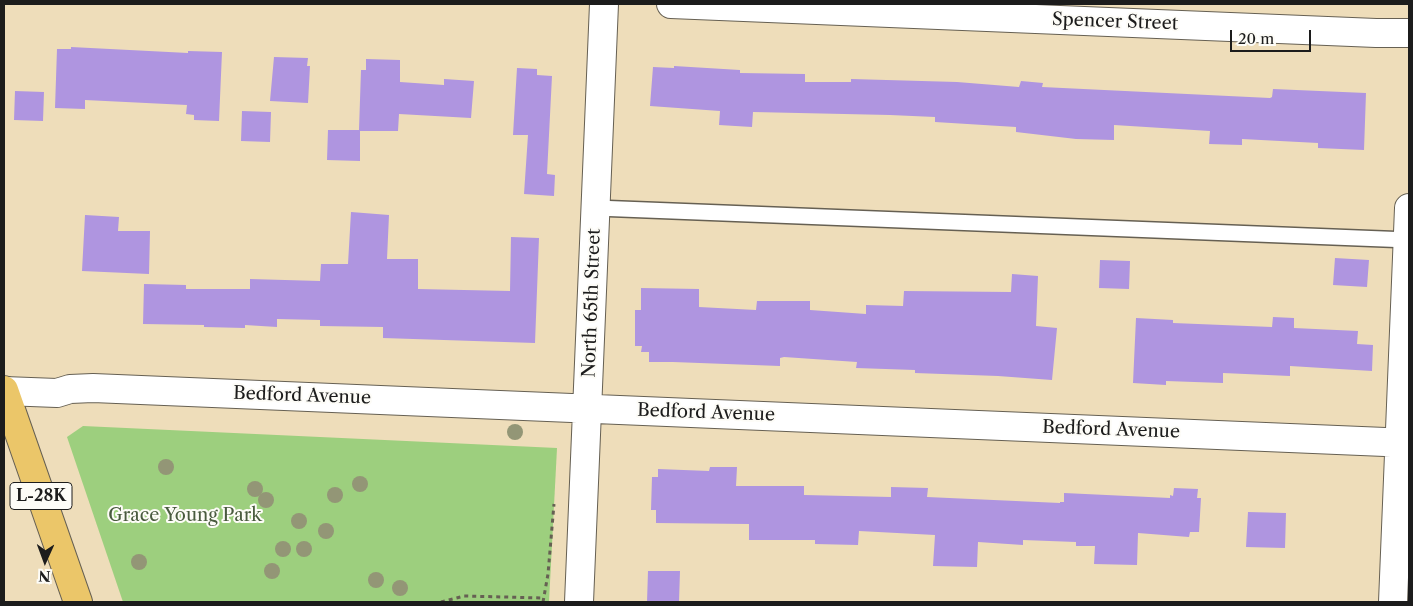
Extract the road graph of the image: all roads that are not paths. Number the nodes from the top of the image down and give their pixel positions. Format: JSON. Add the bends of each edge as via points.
{"nodes":[{"id":1,"x":604,"y":4,"type":"edge"},
{"id":2,"x":671,"y":4,"type":"edge"},
{"id":3,"x":1409,"y":33,"type":"edge"},
{"id":4,"x":596,"y":208,"type":"junction"},
{"id":5,"x":1409,"y":208,"type":"edge"},
{"id":6,"x":1409,"y":240,"type":"edge"},
{"id":7,"x":4,"y":391,"type":"edge"},
{"id":8,"x":588,"y":408,"type":"junction"},
{"id":9,"x":1405,"y":443,"type":"edge"},
{"id":10,"x":78,"y":602,"type":"edge"},
{"id":11,"x":580,"y":602,"type":"edge"},
{"id":12,"x":1393,"y":602,"type":"edge"}],
"edges":[{"from":1,"to":4,"type":"street","name":"North 65th Street"},
{"from":2,"to":3,"type":"street","name":"Spencer Street"},
{"from":4,"to":6,"type":"lane"},
{"from":4,"to":8,"type":"street","name":"North 65th Street"},
{"from":5,"to":6,"type":"street"},
{"from":6,"to":9,"type":"street"},
{"from":7,"to":8,"type":"street","name":"Bedford Avenue","via":[[57,393],[93,388]]},
{"from":7,"to":10,"type":"main road","number":"L-28K"},
{"from":8,"to":9,"type":"street","name":"Bedford Avenue"},
{"from":8,"to":11,"type":"street","name":"North 65th Street"},
{"from":9,"to":12,"type":"street"}]}
